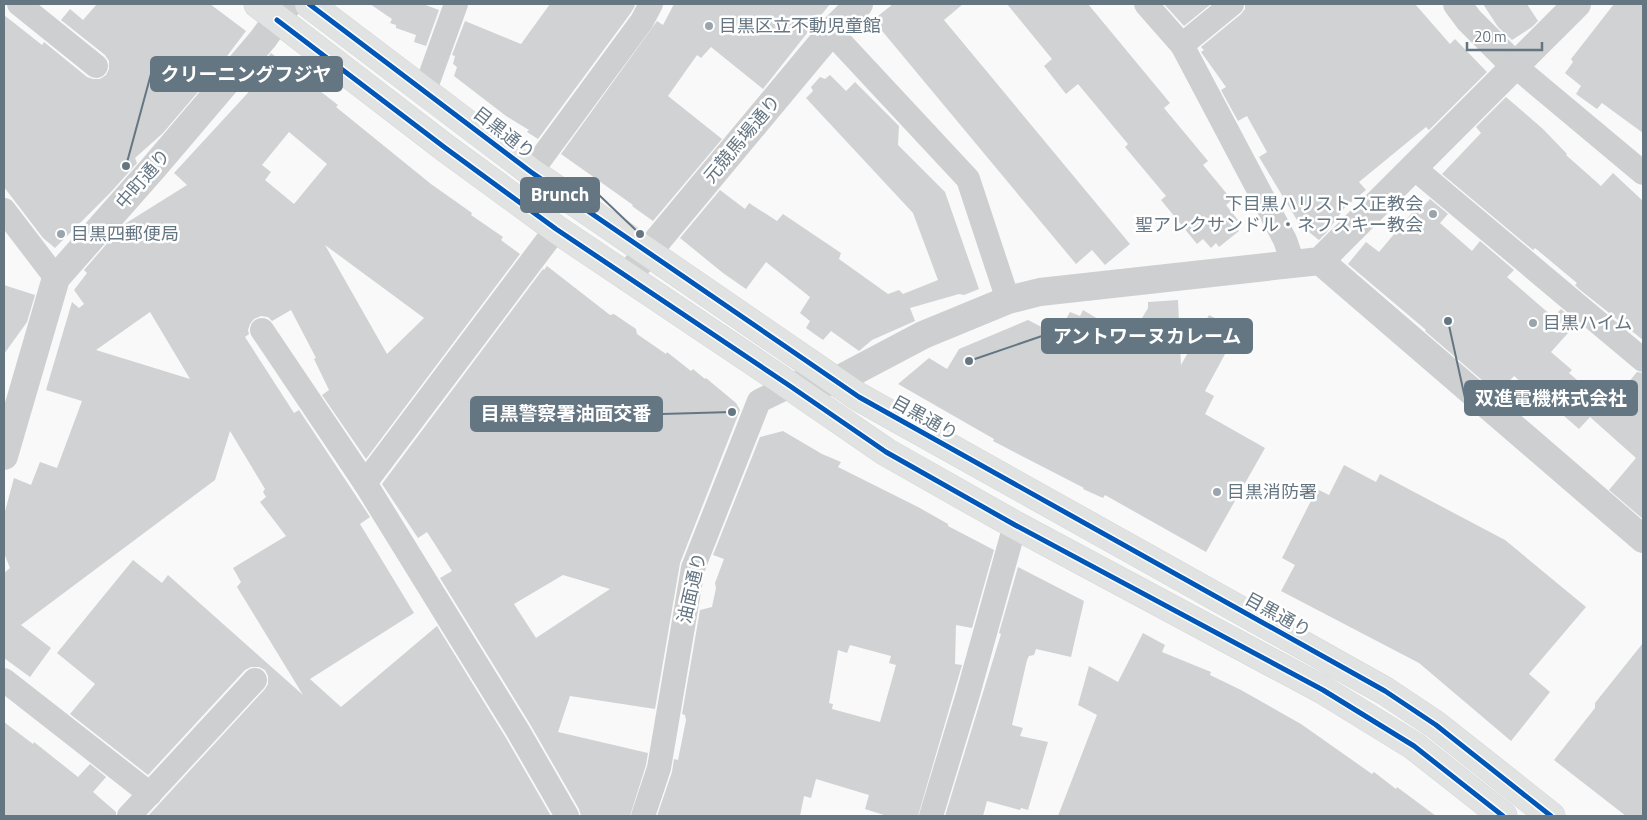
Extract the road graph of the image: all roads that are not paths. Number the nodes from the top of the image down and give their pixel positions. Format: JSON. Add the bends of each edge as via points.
{"nodes":[{"id":1,"x":19,"y":4,"type":"edge"},
{"id":2,"x":456,"y":4,"type":"edge"},
{"id":3,"x":651,"y":4,"type":"edge"},
{"id":4,"x":859,"y":4,"type":"edge"},
{"id":5,"x":1146,"y":4,"type":"edge"},
{"id":6,"x":1232,"y":4,"type":"edge"},
{"id":7,"x":1457,"y":4,"type":"edge"},
{"id":8,"x":1577,"y":4,"type":"edge"},
{"id":9,"x":293,"y":7,"type":"edge"},
{"id":10,"x":831,"y":32,"type":"junction"},
{"id":11,"x":1182,"y":45,"type":"junction"},
{"id":12,"x":96,"y":66,"type":"dead end"},
{"id":13,"x":1514,"y":66,"type":"junction"},
{"id":14,"x":425,"y":90,"type":"junction"},
{"id":15,"x":1414,"y":168,"type":"junction"},
{"id":16,"x":531,"y":172,"type":"junction"},
{"id":17,"x":1643,"y":174,"type":"edge"},
{"id":18,"x":4,"y":210,"type":"edge"},
{"id":19,"x":556,"y":229,"type":"junction"},
{"id":20,"x":647,"y":252,"type":"junction"},
{"id":21,"x":1320,"y":261,"type":"junction"},
{"id":22,"x":1293,"y":264,"type":"junction"},
{"id":23,"x":627,"y":277,"type":"junction"},
{"id":24,"x":56,"y":278,"type":"junction"},
{"id":25,"x":1008,"y":300,"type":"junction"},
{"id":26,"x":262,"y":330,"type":"dead end"},
{"id":27,"x":1643,"y":360,"type":"edge"},
{"id":28,"x":836,"y":381,"type":"junction"},
{"id":29,"x":790,"y":386,"type":"junction"},
{"id":30,"x":4,"y":456,"type":"edge"},
{"id":31,"x":365,"y":483,"type":"junction"},
{"id":32,"x":1015,"y":525,"type":"junction"},
{"id":33,"x":1643,"y":540,"type":"edge"},
{"id":34,"x":4,"y":680,"type":"edge"},
{"id":35,"x":255,"y":680,"type":"dead end"},
{"id":36,"x":150,"y":794,"type":"junction"},
{"id":37,"x":1495,"y":814,"type":"edge"},
{"id":38,"x":129,"y":816,"type":"edge"},
{"id":39,"x":567,"y":816,"type":"edge"},
{"id":40,"x":643,"y":816,"type":"edge"},
{"id":41,"x":931,"y":816,"type":"edge"},
{"id":42,"x":1551,"y":816,"type":"edge"}],
"edges":[{"from":1,"to":12,"type":"street"},
{"from":2,"to":14,"type":"street"},
{"from":3,"to":16,"type":"street","via":[[642,22]]},
{"from":4,"to":10,"type":"street","name":"元競馬場通り"},
{"from":5,"to":11,"type":"street"},
{"from":6,"to":11,"type":"street"},
{"from":7,"to":13,"type":"street"},
{"from":8,"to":13,"type":"street"},
{"from":9,"to":14,"type":"main road","name":"目黒通り"},
{"from":9,"to":19,"type":"main road","via":[[444,147]]},
{"from":9,"to":24,"type":"street","name":"中町通り"},
{"from":10,"to":20,"type":"street","name":"元競馬場通り"},
{"from":10,"to":25,"type":"street","via":[[968,179]]},
{"from":11,"to":22,"type":"street","via":[[1285,240]]},
{"from":13,"to":15,"type":"street"},
{"from":13,"to":17,"type":"street"},
{"from":14,"to":16,"type":"main road","name":"目黒通り"},
{"from":15,"to":21,"type":"street"},
{"from":15,"to":27,"type":"street"},
{"from":16,"to":20,"type":"main road","name":"目黒通り"},
{"from":18,"to":24,"type":"street"},
{"from":19,"to":23,"type":"main road"},
{"from":19,"to":31,"type":"street"},
{"from":20,"to":23,"type":"street","name":"元競馬場通り"},
{"from":20,"to":28,"type":"main road","name":"目黒通り"},
{"from":21,"to":22,"type":"street"},
{"from":21,"to":33,"type":"street"},
{"from":22,"to":25,"type":"street","via":[[1040,292]]},
{"from":23,"to":29,"type":"main road"},
{"from":24,"to":30,"type":"street","name":"中町通り"},
{"from":25,"to":28,"type":"street","via":[[923,336]]},
{"from":26,"to":31,"type":"street"},
{"from":28,"to":29,"type":"street"},
{"from":28,"to":42,"type":"main road","name":"目黒通り","via":[[1385,691],[1436,725]]},
{"from":29,"to":32,"type":"main road","via":[[886,452]]},
{"from":29,"to":40,"type":"street","name":"油面通り","via":[[759,401],[693,568],[659,768]]},
{"from":31,"to":39,"type":"street","via":[[518,730]]},
{"from":32,"to":37,"type":"main road","via":[[1322,690],[1414,746]]},
{"from":32,"to":41,"type":"street"},
{"from":34,"to":36,"type":"street"},
{"from":35,"to":36,"type":"street"},
{"from":36,"to":38,"type":"street"}]}
